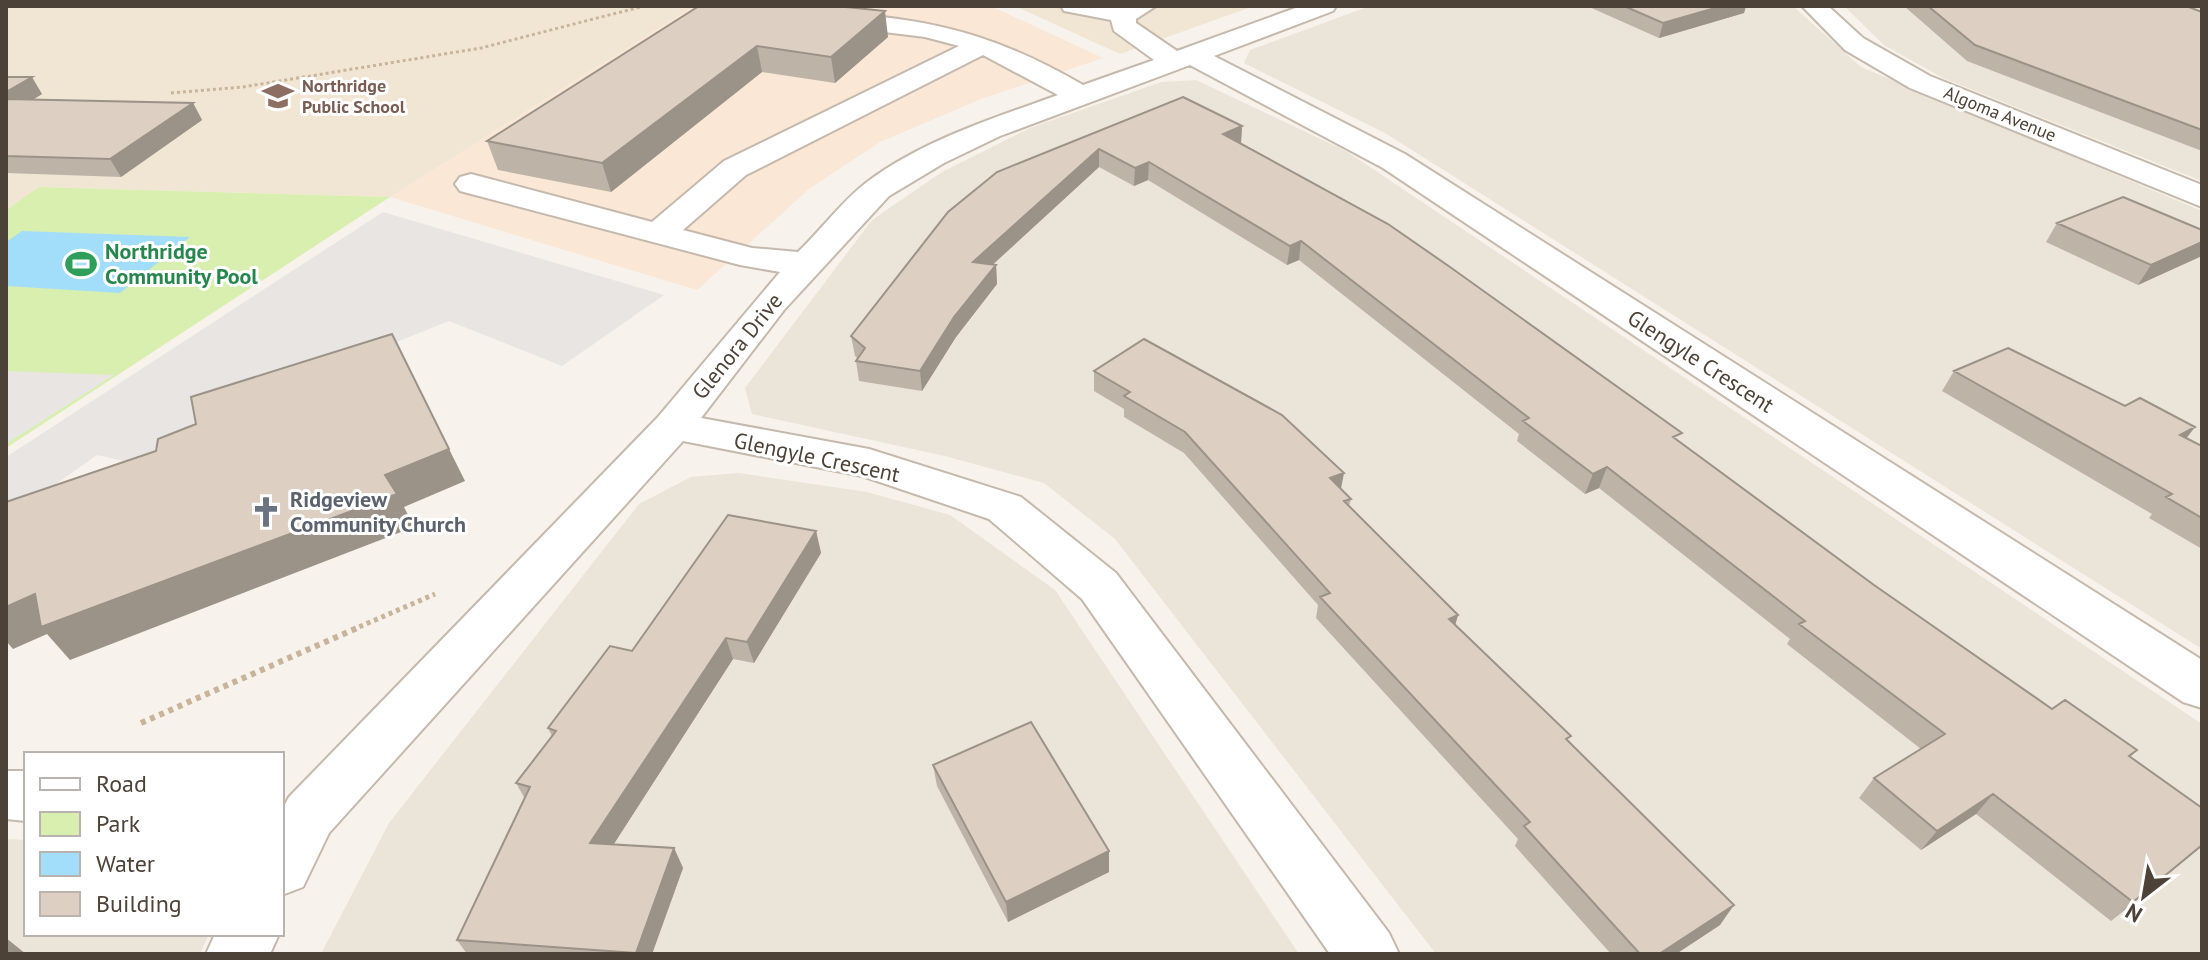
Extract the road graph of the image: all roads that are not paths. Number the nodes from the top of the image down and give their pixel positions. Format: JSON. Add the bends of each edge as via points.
{"nodes":[{"id":1,"x":1073,"y":6,"type":"edge"},
{"id":2,"x":1324,"y":6,"type":"edge"},
{"id":3,"x":1814,"y":6,"type":"edge"},
{"id":4,"x":1134,"y":10,"type":"edge"},
{"id":5,"x":805,"y":16,"type":"edge"},
{"id":6,"x":980,"y":46,"type":"junction"},
{"id":7,"x":1181,"y":57,"type":"junction"},
{"id":8,"x":1079,"y":95,"type":"junction"},
{"id":9,"x":471,"y":184,"type":"dead end"},
{"id":10,"x":2202,"y":197,"type":"edge"},
{"id":11,"x":658,"y":234,"type":"junction"},
{"id":12,"x":807,"y":264,"type":"junction"},
{"id":13,"x":673,"y":426,"type":"junction"},
{"id":14,"x":2202,"y":687,"type":"edge"},
{"id":15,"x":295,"y":814,"type":"edge"},
{"id":16,"x":284,"y":860,"type":"edge"},
{"id":17,"x":247,"y":936,"type":"edge"},
{"id":18,"x":238,"y":954,"type":"edge"},
{"id":19,"x":1367,"y":954,"type":"edge"}],
"edges":[{"from":1,"to":4,"type":"street"},
{"from":2,"to":7,"type":"street","name":"Glenora Drive"},
{"from":3,"to":10,"type":"street","name":"Algoma Avenue","via":[[1854,44],[1920,82]]},
{"from":4,"to":7,"type":"street","name":"Glengyle Crescent","via":[[1123,26]]},
{"from":5,"to":6,"type":"street","via":[[939,32]]},
{"from":6,"to":8,"type":"street"},
{"from":6,"to":11,"type":"street","via":[[735,168]]},
{"from":7,"to":8,"type":"street","name":"Glenora Drive"},
{"from":7,"to":14,"type":"street","name":"Glengyle Crescent","via":[[1394,161]]},
{"from":8,"to":12,"type":"street","name":"Glenora Drive","via":[[933,156],[878,189]]},
{"from":9,"to":11,"type":"street"},
{"from":11,"to":12,"type":"street","via":[[752,258]]},
{"from":12,"to":13,"type":"street","name":"Glenora Drive"},
{"from":13,"to":15,"type":"street","name":"Glenora Drive"},
{"from":13,"to":19,"type":"street","name":"Glengyle Crescent","via":[[869,463],[1005,508],[1099,586]]},
{"from":15,"to":16,"type":"street","name":"Glenora Drive"},
{"from":17,"to":18,"type":"street"}]}
